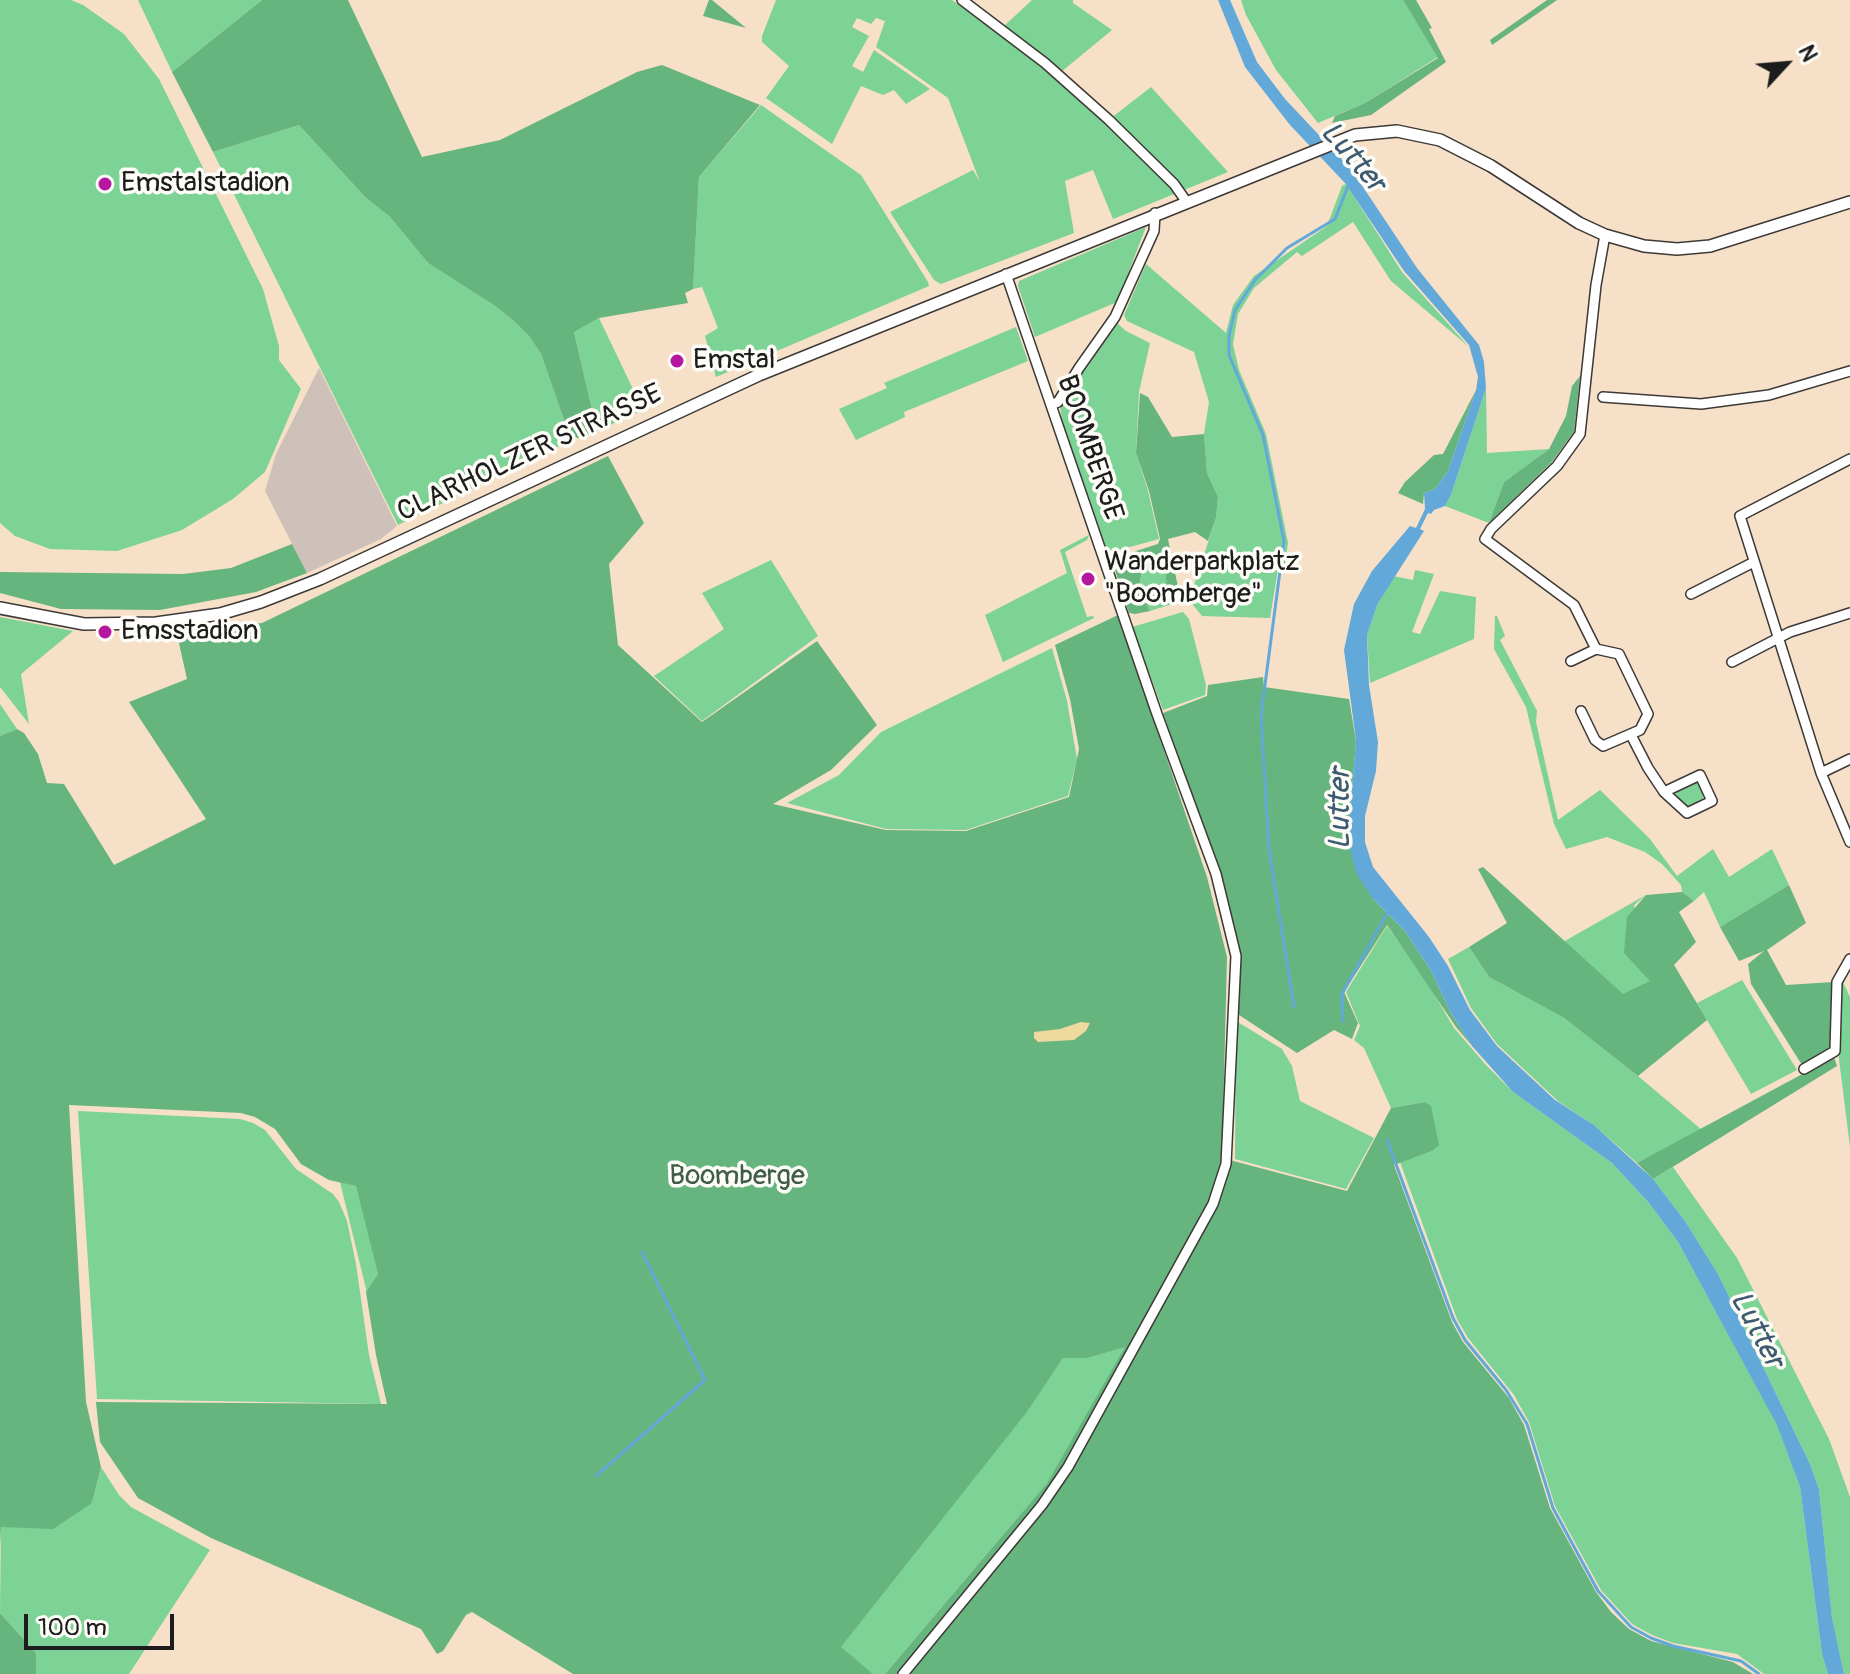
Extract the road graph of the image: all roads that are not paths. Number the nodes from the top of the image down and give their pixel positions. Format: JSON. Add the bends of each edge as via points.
{"nodes":[{"id":1,"x":962,"y":0,"type":"edge"},
{"id":2,"x":1186,"y":201,"type":"junction"},
{"id":3,"x":1850,"y":202,"type":"edge"},
{"id":4,"x":1155,"y":213,"type":"junction"},
{"id":5,"x":1605,"y":235,"type":"junction"},
{"id":6,"x":1006,"y":274,"type":"junction"},
{"id":7,"x":1850,"y":371,"type":"edge"},
{"id":8,"x":1603,"y":397,"type":"dead end"},
{"id":9,"x":1051,"y":405,"type":"junction"},
{"id":10,"x":1850,"y":459,"type":"edge"},
{"id":11,"x":1754,"y":562,"type":"junction"},
{"id":12,"x":1691,"y":594,"type":"dead end"},
{"id":13,"x":0,"y":608,"type":"edge"},
{"id":14,"x":1850,"y":613,"type":"edge"},
{"id":15,"x":1779,"y":638,"type":"junction"},
{"id":16,"x":1596,"y":649,"type":"junction"},
{"id":17,"x":1571,"y":661,"type":"dead end"},
{"id":18,"x":1732,"y":662,"type":"dead end"},
{"id":19,"x":1581,"y":711,"type":"dead end"},
{"id":20,"x":1631,"y":735,"type":"junction"},
{"id":21,"x":1850,"y":759,"type":"edge"},
{"id":22,"x":1821,"y":773,"type":"junction"},
{"id":23,"x":1664,"y":792,"type":"junction"},
{"id":24,"x":1850,"y":842,"type":"edge"},
{"id":25,"x":1850,"y":959,"type":"edge"},
{"id":26,"x":1804,"y":1069,"type":"dead end"},
{"id":27,"x":903,"y":1674,"type":"edge"}],
"edges":[{"from":1,"to":2,"type":"street","via":[[1109,120]]},
{"from":2,"to":4,"type":"street","name":"CLARHOLZER STRASSE"},
{"from":2,"to":5,"type":"street","name":"CLARHOLZER STRASSE","via":[[1335,141],[1397,131],[1440,140],[1479,158]]},
{"from":3,"to":5,"type":"street","name":"CLARHOLZER STRASSE","via":[[1710,246],[1644,246]]},
{"from":4,"to":6,"type":"street","name":"CLARHOLZER STRASSE"},
{"from":4,"to":9,"type":"street","via":[[1154,231],[1115,317]]},
{"from":5,"to":16,"type":"street","via":[[1580,434],[1557,466],[1485,539],[1574,605]]},
{"from":6,"to":9,"type":"street","name":"BOOMBERGE"},
{"from":6,"to":13,"type":"street","name":"CLARHOLZER STRASSE","via":[[746,380],[261,602],[156,623],[84,624]]},
{"from":7,"to":8,"type":"street","via":[[1769,395],[1701,404]]},
{"from":9,"to":27,"type":"street","name":"BOOMBERGE","via":[[1216,874],[1236,956],[1226,1164],[1213,1204],[1068,1467]]},
{"from":10,"to":11,"type":"street","via":[[1740,516]]},
{"from":11,"to":12,"type":"street"},
{"from":11,"to":15,"type":"street"},
{"from":14,"to":15,"type":"street"},
{"from":15,"to":18,"type":"street"},
{"from":15,"to":22,"type":"street"},
{"from":16,"to":17,"type":"street"},
{"from":16,"to":20,"type":"street","via":[[1619,654],[1648,714]]},
{"from":19,"to":20,"type":"street","via":[[1599,744]]},
{"from":20,"to":23,"type":"street"},
{"from":21,"to":22,"type":"street"},
{"from":22,"to":24,"type":"street"},
{"from":23,"to":23,"type":"street","via":[[1700,775],[1712,801],[1687,813]]},
{"from":25,"to":26,"type":"street","via":[[1837,982],[1835,1051]]}]}
